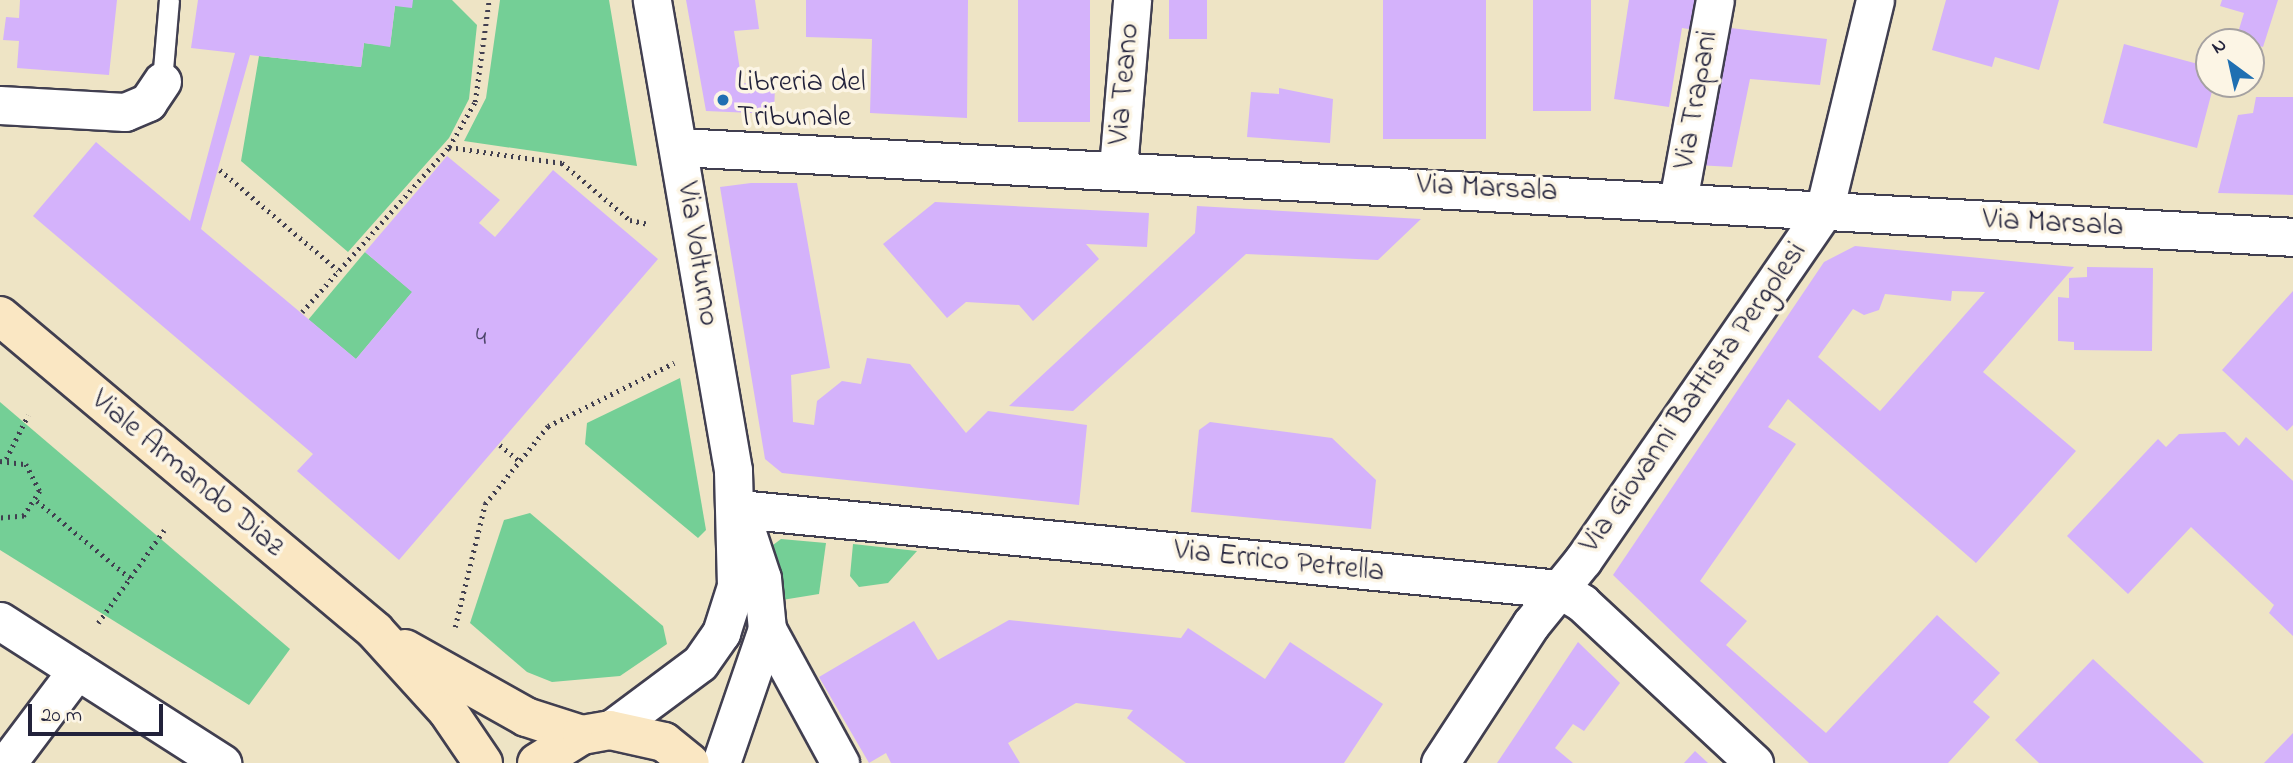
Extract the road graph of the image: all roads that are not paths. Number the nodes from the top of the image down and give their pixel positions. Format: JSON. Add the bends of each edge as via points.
{"nodes":[{"id":1,"x":169,"y":0,"type":"edge"},
{"id":2,"x":652,"y":0,"type":"edge"},
{"id":3,"x":1132,"y":0,"type":"edge"},
{"id":4,"x":1715,"y":0,"type":"edge"},
{"id":5,"x":1875,"y":0,"type":"edge"},
{"id":6,"x":162,"y":81,"type":"joint"},
{"id":7,"x":0,"y":105,"type":"edge"},
{"id":8,"x":680,"y":147,"type":"junction"},
{"id":9,"x":1118,"y":168,"type":"junction"},
{"id":10,"x":1678,"y":201,"type":"junction"},
{"id":11,"x":1824,"y":211,"type":"junction"},
{"id":12,"x":2293,"y":237,"type":"edge"},
{"id":13,"x":0,"y":316,"type":"edge"},
{"id":14,"x":738,"y":509,"type":"junction"},
{"id":15,"x":1559,"y":589,"type":"junction"},
{"id":16,"x":0,"y":621,"type":"edge"},
{"id":17,"x":767,"y":629,"type":"junction"},
{"id":18,"x":375,"y":631,"type":"junction"},
{"id":19,"x":77,"y":670,"type":"junction"},
{"id":20,"x":596,"y":732,"type":"junction"},
{"id":21,"x":8,"y":763,"type":"edge"},
{"id":22,"x":222,"y":763,"type":"edge"},
{"id":23,"x":483,"y":763,"type":"edge"},
{"id":24,"x":537,"y":763,"type":"edge"},
{"id":25,"x":690,"y":763,"type":"edge"},
{"id":26,"x":721,"y":763,"type":"edge"},
{"id":27,"x":840,"y":763,"type":"edge"},
{"id":28,"x":1440,"y":763,"type":"edge"},
{"id":29,"x":1754,"y":763,"type":"edge"}],
"edges":[{"from":1,"to":6,"type":"lane"},
{"from":2,"to":8,"type":"street","name":"Via Volturno"},
{"from":3,"to":9,"type":"street","name":"Via Teano"},
{"from":4,"to":10,"type":"street","name":"Via Trapani"},
{"from":5,"to":11,"type":"street","name":"Via Giovanni Battista Pergolesi"},
{"from":6,"to":7,"type":"street","via":[[148,102],[125,112]]},
{"from":8,"to":9,"type":"street","name":"Via Marsala"},
{"from":8,"to":14,"type":"street","name":"Via Volturno"},
{"from":9,"to":10,"type":"street","name":"Via Marsala"},
{"from":10,"to":11,"type":"street","name":"Via Marsala"},
{"from":11,"to":12,"type":"street","name":"Via Marsala"},
{"from":11,"to":15,"type":"street","name":"Via Giovanni Battista Pergolesi"},
{"from":13,"to":18,"type":"main road","name":"Viale Armando Diaz"},
{"from":14,"to":15,"type":"street","name":"Via Errico Petrella"},
{"from":14,"to":17,"type":"street","via":[[762,578]]},
{"from":14,"to":20,"type":"street","via":[[736,586],[721,633],[688,676]]},
{"from":15,"to":28,"type":"street","name":"Via Giovanni Battista Pergolesi"},
{"from":15,"to":29,"type":"street","name":"Via Errico Petrella","via":[[1582,603]]},
{"from":16,"to":19,"type":"street"},
{"from":17,"to":26,"type":"street"},
{"from":17,"to":27,"type":"street"},
{"from":18,"to":20,"type":"main road","name":"Viale Armando Diaz","via":[[526,717]]},
{"from":18,"to":23,"type":"main road","name":"Viale Armando Diaz","via":[[447,710]]},
{"from":19,"to":21,"type":"street"},
{"from":19,"to":22,"type":"street"},
{"from":20,"to":24,"type":"main road"},
{"from":20,"to":25,"type":"main road","name":"Viale Armando Diaz","via":[[664,742]]}]}
